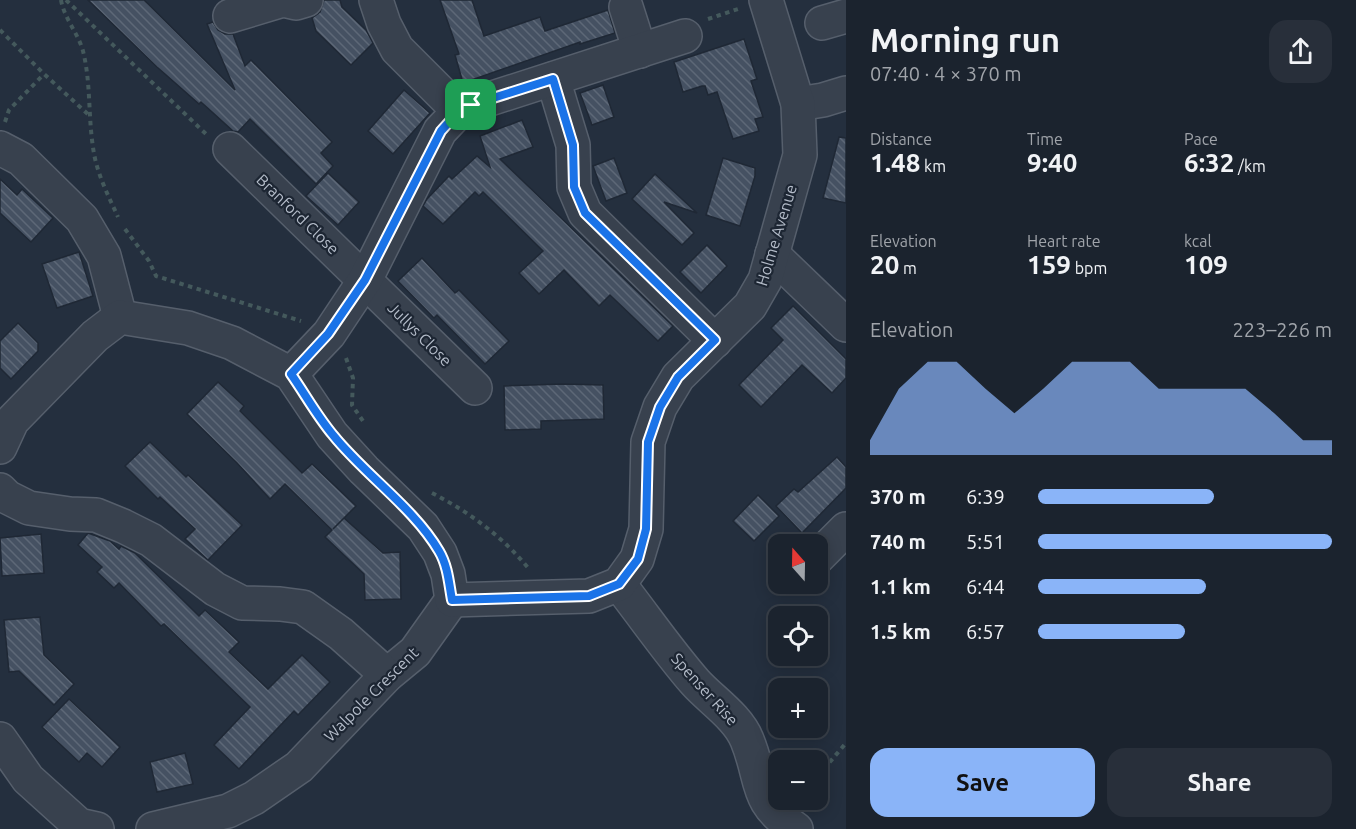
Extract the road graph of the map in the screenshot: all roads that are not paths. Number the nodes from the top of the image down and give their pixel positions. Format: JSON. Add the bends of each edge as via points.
{"nodes":[{"id":1,"x":306,"y":0,"type":"edge"},
{"id":2,"x":375,"y":0,"type":"edge"},
{"id":3,"x":753,"y":4,"type":"edge"},
{"id":4,"x":626,"y":7,"type":"dead end"},
{"id":5,"x":230,"y":16,"type":"dead end"},
{"id":6,"x":685,"y":36,"type":"road end"},
{"id":7,"x":640,"y":51,"type":"junction"},
{"id":8,"x":553,"y":79,"type":"junction"},
{"id":9,"x":846,"y":93,"type":"edge"},
{"id":10,"x":798,"y":104,"type":"junction"},
{"id":11,"x":459,"y":111,"type":"junction"},
{"id":12,"x":2,"y":149,"type":"edge"},
{"id":13,"x":230,"y":149,"type":"road end"},
{"id":14,"x":772,"y":254,"type":"junction"},
{"id":15,"x":365,"y":280,"type":"junction"},
{"id":16,"x":120,"y":317,"type":"junction"},
{"id":17,"x":846,"y":325,"type":"edge"},
{"id":18,"x":715,"y":340,"type":"junction"},
{"id":19,"x":291,"y":374,"type":"junction"},
{"id":20,"x":475,"y":388,"type":"dead end"},
{"id":21,"x":0,"y":447,"type":"edge"},
{"id":22,"x":0,"y":490,"type":"edge"},
{"id":23,"x":846,"y":529,"type":"edge"},
{"id":24,"x":828,"y":547,"type":"edge"},
{"id":25,"x":619,"y":584,"type":"junction"},
{"id":26,"x":452,"y":600,"type":"junction"},
{"id":27,"x":387,"y":675,"type":"junction"},
{"id":28,"x":0,"y":739,"type":"edge"},
{"id":29,"x":97,"y":829,"type":"edge"},
{"id":30,"x":153,"y":829,"type":"edge"},
{"id":31,"x":796,"y":829,"type":"edge"}],
"edges":[{"from":1,"to":5,"type":"street","via":[[283,0]]},
{"from":2,"to":11,"type":"street","via":[[398,49]]},
{"from":3,"to":10,"type":"street","name":"Holme Avenue"},
{"from":4,"to":7,"type":"street"},
{"from":6,"to":7,"type":"street"},
{"from":7,"to":8,"type":"street"},
{"from":8,"to":11,"type":"street"},
{"from":8,"to":18,"type":"street","via":[[573,145],[574,187],[585,213]]},
{"from":9,"to":10,"type":"street"},
{"from":10,"to":14,"type":"street","name":"Holme Avenue","via":[[800,155]]},
{"from":11,"to":15,"type":"street","via":[[441,131]]},
{"from":12,"to":16,"type":"street","via":[[21,159],[82,219],[105,256]]},
{"from":13,"to":15,"type":"street","name":"Branford Close"},
{"from":14,"to":17,"type":"street"},
{"from":14,"to":18,"type":"street","name":"Holme Avenue","via":[[765,280],[750,306]]},
{"from":15,"to":19,"type":"street","via":[[328,334]]},
{"from":15,"to":20,"type":"street","name":"Jullys Close"},
{"from":16,"to":19,"type":"street","via":[[188,328],[232,343]]},
{"from":16,"to":21,"type":"street","via":[[95,336],[12,421]]},
{"from":18,"to":25,"type":"street","name":"Holme Avenue","via":[[678,377],[660,407],[648,442],[646,529],[638,559]]},
{"from":19,"to":26,"type":"street","via":[[332,435],[423,527],[440,553]]},
{"from":22,"to":27,"type":"street","via":[[29,508],[96,515],[123,526],[152,540],[215,589],[242,603],[303,607]]},
{"from":23,"to":24,"type":"street"},
{"from":25,"to":26,"type":"street","via":[[589,596]]},
{"from":25,"to":31,"type":"street","name":"Spenser Rise","via":[[695,681],[740,727],[762,793],[780,818]]},
{"from":26,"to":27,"type":"street","name":"Walpole Crescent","via":[[415,652]]},
{"from":27,"to":30,"type":"street","name":"Walpole Crescent","via":[[299,767],[254,798],[228,811]]},
{"from":28,"to":29,"type":"street","via":[[28,779],[78,825]]}]}
